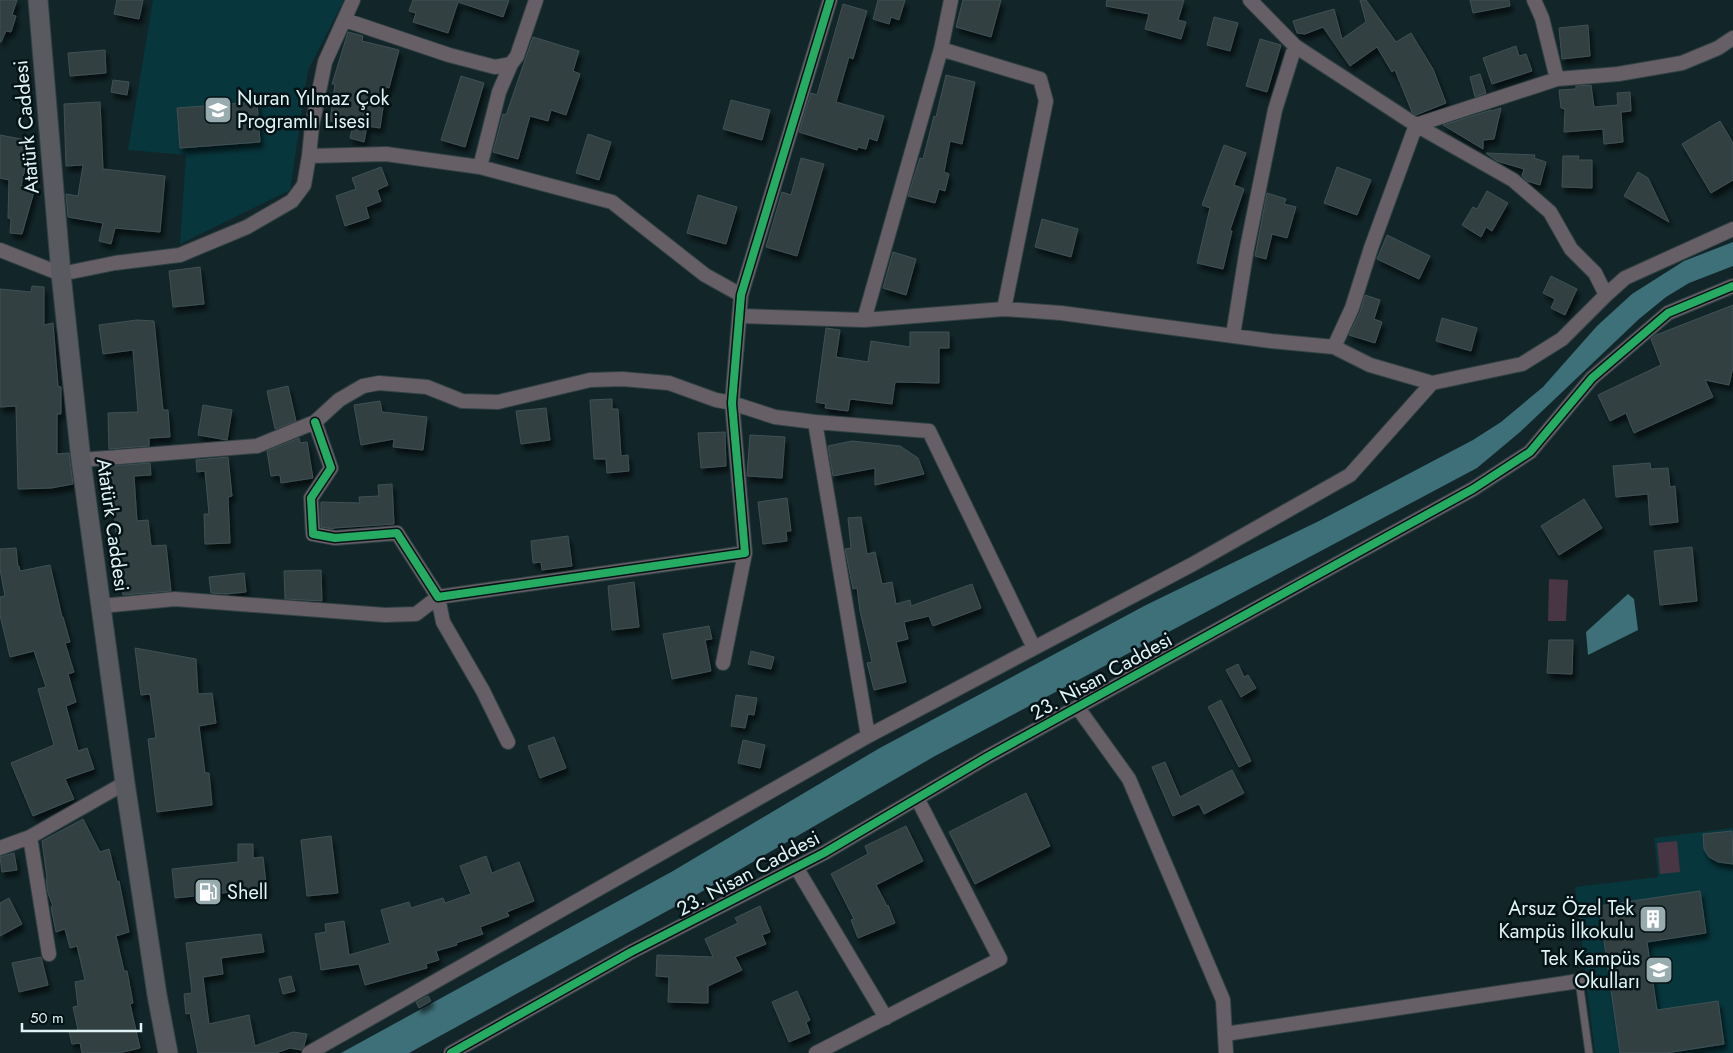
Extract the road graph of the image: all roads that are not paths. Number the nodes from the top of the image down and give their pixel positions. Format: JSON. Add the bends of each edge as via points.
{"nodes":[{"id":1,"x":38,"y":0,"type":"edge"},
{"id":2,"x":354,"y":0,"type":"edge"},
{"id":3,"x":536,"y":0,"type":"edge"},
{"id":4,"x":830,"y":0,"type":"edge"},
{"id":5,"x":951,"y":0,"type":"edge"},
{"id":6,"x":1250,"y":0,"type":"edge"},
{"id":7,"x":1534,"y":0,"type":"edge"},
{"id":8,"x":345,"y":20,"type":"junction"},
{"id":9,"x":1733,"y":38,"type":"edge"},
{"id":10,"x":1295,"y":46,"type":"junction"},
{"id":11,"x":941,"y":49,"type":"junction"},
{"id":12,"x":512,"y":64,"type":"junction"},
{"id":13,"x":1557,"y":79,"type":"junction"},
{"id":14,"x":1416,"y":125,"type":"junction"},
{"id":15,"x":309,"y":156,"type":"junction"},
{"id":16,"x":480,"y":167,"type":"junction"},
{"id":17,"x":1733,"y":229,"type":"edge"},
{"id":18,"x":0,"y":250,"type":"edge"},
{"id":19,"x":61,"y":274,"type":"junction"},
{"id":20,"x":1733,"y":286,"type":"edge"},
{"id":21,"x":1606,"y":294,"type":"junction"},
{"id":22,"x":742,"y":295,"type":"junction"},
{"id":23,"x":1004,"y":309,"type":"junction"},
{"id":24,"x":740,"y":316,"type":"junction"},
{"id":25,"x":864,"y":320,"type":"junction"},
{"id":26,"x":1233,"y":335,"type":"junction"},
{"id":27,"x":1334,"y":347,"type":"junction"},
{"id":28,"x":1432,"y":383,"type":"junction"},
{"id":29,"x":732,"y":403,"type":"junction"},
{"id":30,"x":315,"y":422,"type":"junction"},
{"id":31,"x":815,"y":422,"type":"junction"},
{"id":32,"x":81,"y":460,"type":"junction"},
{"id":33,"x":745,"y":553,"type":"junction"},
{"id":34,"x":438,"y":597,"type":"junction"},
{"id":35,"x":101,"y":606,"type":"junction"},
{"id":36,"x":1034,"y":648,"type":"junction"},
{"id":37,"x":724,"y":663,"type":"dead end"},
{"id":38,"x":1078,"y":708,"type":"junction"},
{"id":39,"x":868,"y":736,"type":"junction"},
{"id":40,"x":508,"y":742,"type":"dead end"},
{"id":41,"x":125,"y":783,"type":"junction"},
{"id":42,"x":917,"y":798,"type":"junction"},
{"id":43,"x":30,"y":837,"type":"junction"},
{"id":44,"x":0,"y":848,"type":"edge"},
{"id":45,"x":796,"y":867,"type":"junction"},
{"id":46,"x":49,"y":954,"type":"dead end"},
{"id":47,"x":1578,"y":981,"type":"joint"},
{"id":48,"x":886,"y":1018,"type":"junction"},
{"id":49,"x":1225,"y":1034,"type":"junction"},
{"id":50,"x":168,"y":1053,"type":"edge"},
{"id":51,"x":309,"y":1053,"type":"edge"},
{"id":52,"x":451,"y":1053,"type":"edge"},
{"id":53,"x":816,"y":1053,"type":"edge"},
{"id":54,"x":1226,"y":1053,"type":"edge"},
{"id":55,"x":1589,"y":1053,"type":"edge"}],
"edges":[{"from":1,"to":19,"type":"main road","name":"Atatürk Caddesi"},
{"from":2,"to":8,"type":"street"},
{"from":3,"to":12,"type":"street"},
{"from":4,"to":22,"type":"street"},
{"from":5,"to":11,"type":"street"},
{"from":6,"to":10,"type":"street"},
{"from":7,"to":13,"type":"street","via":[[1542,18]]},
{"from":8,"to":12,"type":"street","via":[[486,65]]},
{"from":8,"to":15,"type":"street","via":[[325,62]]},
{"from":9,"to":13,"type":"street","via":[[1718,48],[1682,62],[1618,74]]},
{"from":10,"to":14,"type":"street"},
{"from":10,"to":26,"type":"street","via":[[1275,110]]},
{"from":11,"to":23,"type":"street","via":[[1040,79],[1046,102]]},
{"from":11,"to":25,"type":"street"},
{"from":12,"to":16,"type":"street","via":[[499,92]]},
{"from":13,"to":14,"type":"street"},
{"from":14,"to":21,"type":"street","via":[[1513,180],[1550,212],[1571,249],[1595,272]]},
{"from":14,"to":27,"type":"street","via":[[1352,308]]},
{"from":15,"to":16,"type":"street","via":[[386,154]]},
{"from":15,"to":19,"type":"street","via":[[304,185],[292,201],[247,227],[180,256]]},
{"from":16,"to":22,"type":"street","via":[[612,202],[705,275]]},
{"from":17,"to":21,"type":"street","via":[[1625,278]]},
{"from":18,"to":19,"type":"street"},
{"from":19,"to":32,"type":"main road","name":"Atatürk Caddesi"},
{"from":20,"to":38,"type":"street","name":"23. Nisan Caddesi","via":[[1668,312],[1592,378],[1530,452],[1473,489]]},
{"from":21,"to":28,"type":"street","via":[[1562,339],[1522,364]]},
{"from":22,"to":24,"type":"street"},
{"from":23,"to":25,"type":"street"},
{"from":23,"to":26,"type":"street"},
{"from":24,"to":25,"type":"street"},
{"from":24,"to":29,"type":"street"},
{"from":26,"to":27,"type":"street"},
{"from":27,"to":28,"type":"street","via":[[1370,366]]},
{"from":28,"to":36,"type":"street","via":[[1350,475],[1193,564]]},
{"from":29,"to":30,"type":"street","via":[[669,383],[622,379],[590,380],[498,402],[462,401],[427,387],[379,383],[363,386],[339,400]]},
{"from":29,"to":31,"type":"street","via":[[775,417]]},
{"from":29,"to":33,"type":"street"},
{"from":30,"to":32,"type":"street","via":[[258,446]]},
{"from":30,"to":34,"type":"street","via":[[331,468],[311,498],[313,534],[335,538],[397,533]]},
{"from":31,"to":36,"type":"street","via":[[929,431]]},
{"from":31,"to":39,"type":"street"},
{"from":32,"to":35,"type":"main road","name":"Atatürk Caddesi"},
{"from":33,"to":34,"type":"street"},
{"from":33,"to":37,"type":"street"},
{"from":34,"to":35,"type":"street","via":[[416,614],[385,615],[175,599]]},
{"from":34,"to":40,"type":"street","via":[[443,622]]},
{"from":35,"to":41,"type":"main road","name":"Atatürk Caddesi"},
{"from":36,"to":39,"type":"street"},
{"from":38,"to":42,"type":"street","name":"23. Nisan Caddesi"},
{"from":38,"to":49,"type":"street","via":[[1129,779],[1223,1000]]},
{"from":39,"to":51,"type":"street"},
{"from":41,"to":43,"type":"street"},
{"from":41,"to":50,"type":"main road","name":"Atatürk Caddesi"},
{"from":42,"to":45,"type":"street","name":"23. Nisan Caddesi"},
{"from":42,"to":48,"type":"street","via":[[1000,959]]},
{"from":43,"to":44,"type":"street"},
{"from":43,"to":46,"type":"street"},
{"from":45,"to":48,"type":"street"},
{"from":45,"to":52,"type":"street","name":"23. Nisan Caddesi","via":[[631,952]]},
{"from":47,"to":49,"type":"street"},
{"from":47,"to":55,"type":"lane"},
{"from":48,"to":53,"type":"street"},
{"from":49,"to":54,"type":"street"}]}
